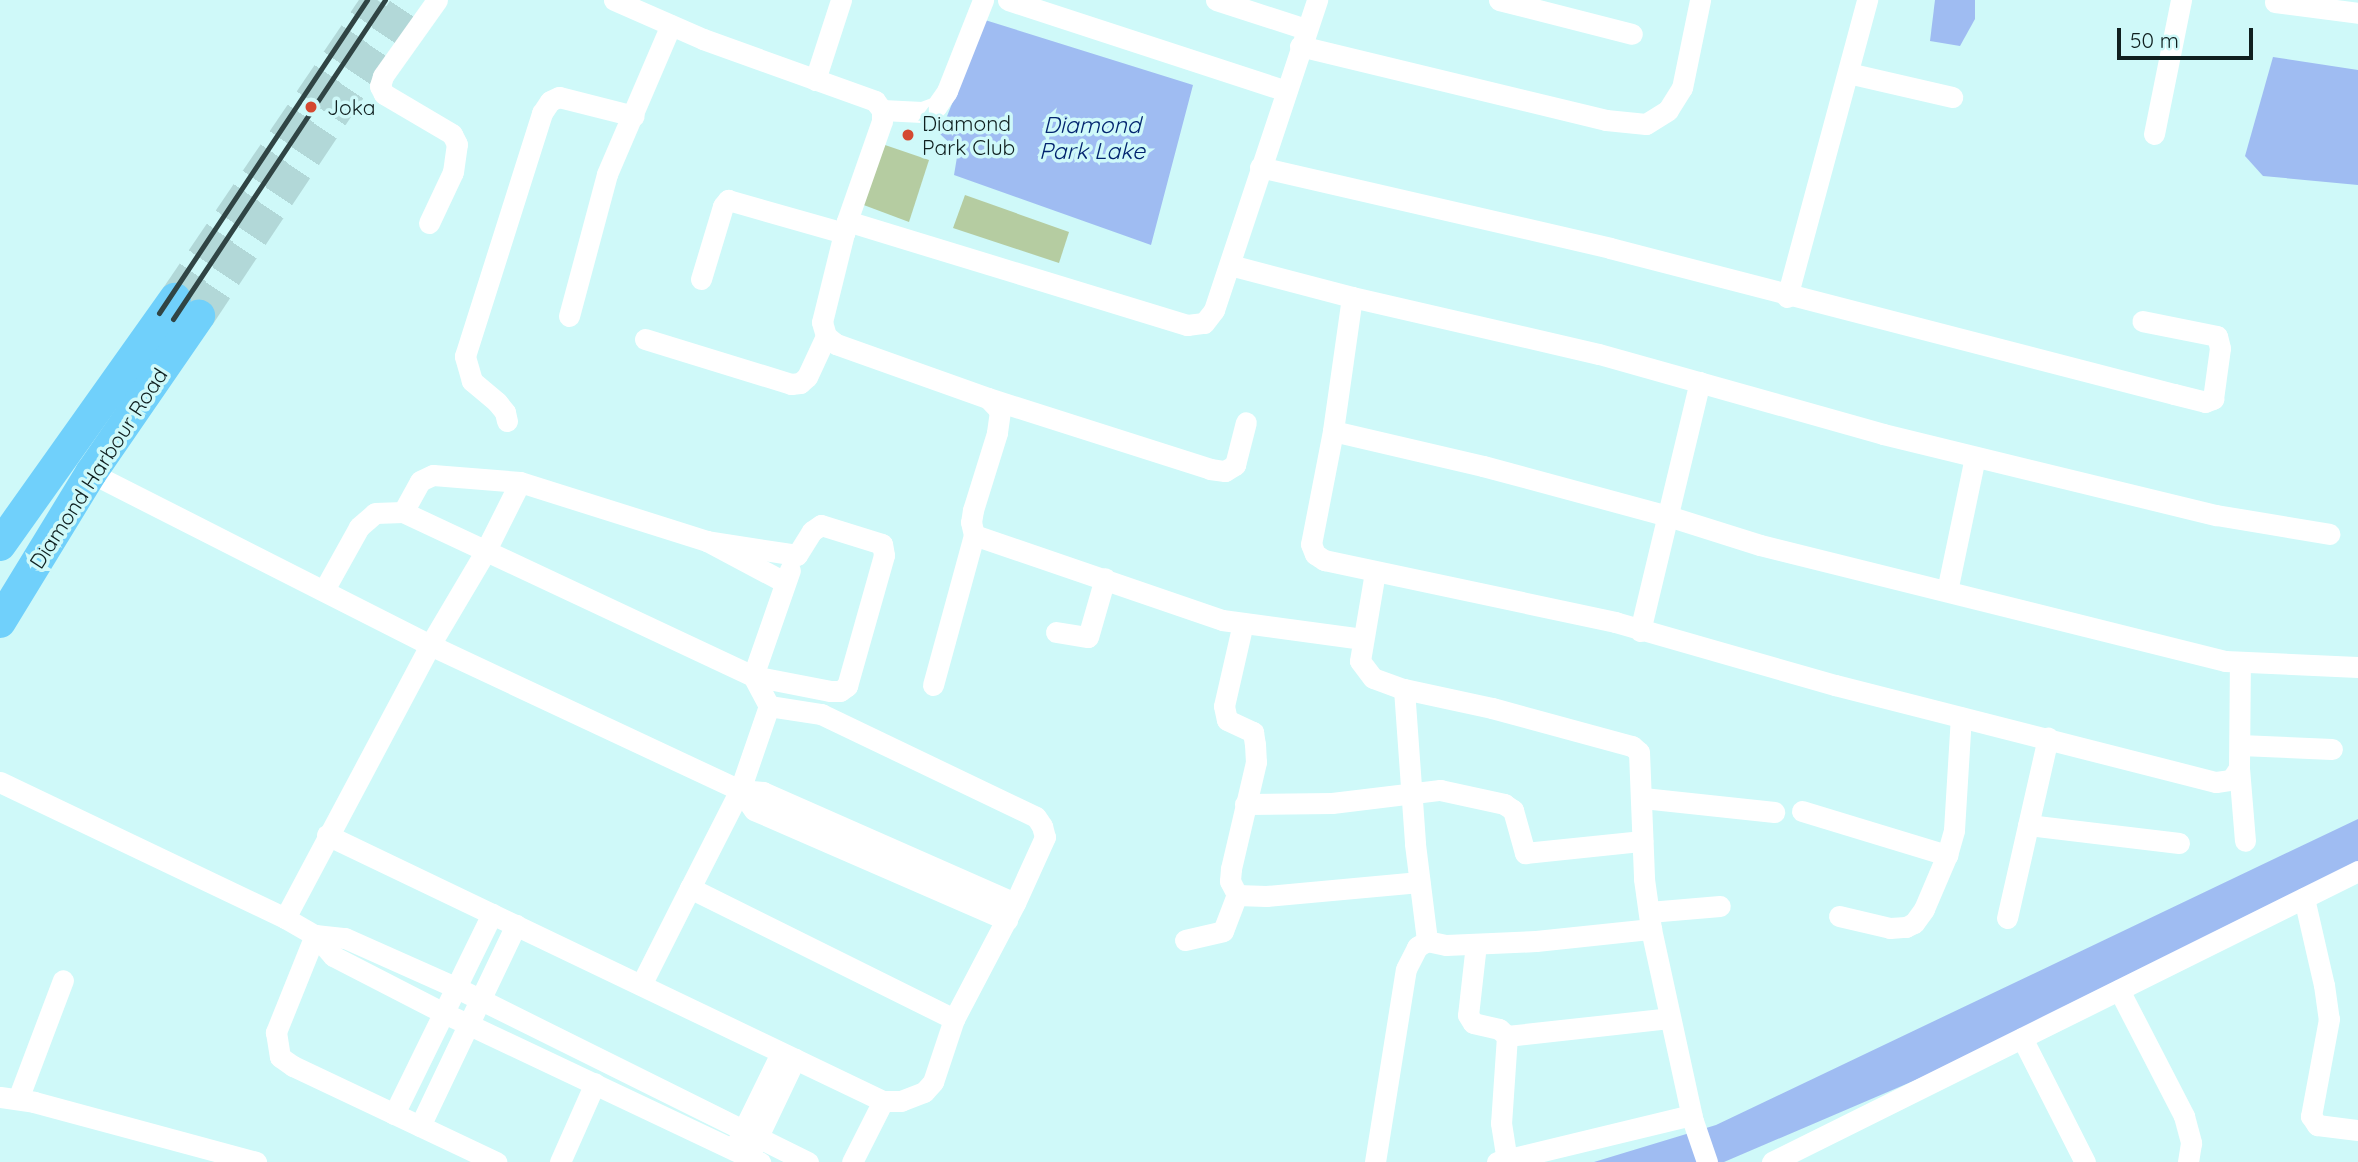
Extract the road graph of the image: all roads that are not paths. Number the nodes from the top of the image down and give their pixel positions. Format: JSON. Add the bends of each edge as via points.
{"nodes":[{"id":1,"x":437,"y":0,"type":"edge"},
{"id":2,"x":614,"y":0,"type":"edge"},
{"id":3,"x":841,"y":0,"type":"edge"},
{"id":4,"x":983,"y":0,"type":"edge"},
{"id":5,"x":1008,"y":0,"type":"edge"},
{"id":6,"x":1216,"y":0,"type":"edge"},
{"id":7,"x":1317,"y":0,"type":"edge"},
{"id":8,"x":1499,"y":0,"type":"edge"},
{"id":9,"x":1700,"y":0,"type":"edge"},
{"id":10,"x":1867,"y":0,"type":"edge"},
{"id":11,"x":2180,"y":0,"type":"edge"},
{"id":12,"x":2274,"y":2,"type":"dead end"},
{"id":13,"x":2358,"y":13,"type":"edge"},
{"id":14,"x":671,"y":25,"type":"junction"},
{"id":15,"x":1632,"y":34,"type":"dead end"},
{"id":16,"x":1303,"y":38,"type":"junction"},
{"id":17,"x":1847,"y":73,"type":"junction"},
{"id":18,"x":815,"y":80,"type":"junction"},
{"id":19,"x":1286,"y":91,"type":"junction"},
{"id":20,"x":1952,"y":97,"type":"dead end"},
{"id":21,"x":882,"y":110,"type":"junction"},
{"id":22,"x":634,"y":116,"type":"junction"},
{"id":23,"x":2154,"y":134,"type":"dead end"},
{"id":24,"x":1259,"y":167,"type":"junction"},
{"id":25,"x":429,"y":223,"type":"dead end"},
{"id":26,"x":846,"y":227,"type":"junction"},
{"id":27,"x":1230,"y":265,"type":"junction"},
{"id":28,"x":701,"y":279,"type":"dead end"},
{"id":29,"x":1352,"y":297,"type":"junction"},
{"id":30,"x":1787,"y":297,"type":"junction"},
{"id":31,"x":569,"y":316,"type":"dead end"},
{"id":32,"x":2142,"y":321,"type":"dead end"},
{"id":33,"x":826,"y":336,"type":"junction"},
{"id":34,"x":645,"y":339,"type":"dead end"},
{"id":35,"x":1700,"y":382,"type":"junction"},
{"id":36,"x":988,"y":398,"type":"junction"},
{"id":37,"x":507,"y":421,"type":"dead end"},
{"id":38,"x":1246,"y":422,"type":"dead end"},
{"id":39,"x":1333,"y":431,"type":"junction"},
{"id":40,"x":1975,"y":457,"type":"junction"},
{"id":41,"x":91,"y":473,"type":"junction"},
{"id":42,"x":520,"y":481,"type":"junction"},
{"id":43,"x":403,"y":512,"type":"junction"},
{"id":44,"x":1668,"y":516,"type":"junction"},
{"id":45,"x":2329,"y":534,"type":"dead end"},
{"id":46,"x":974,"y":536,"type":"junction"},
{"id":47,"x":707,"y":541,"type":"junction"},
{"id":48,"x":0,"y":545,"type":"edge"},
{"id":49,"x":485,"y":552,"type":"junction"},
{"id":50,"x":797,"y":555,"type":"junction"},
{"id":51,"x":1375,"y":572,"type":"junction"},
{"id":52,"x":1105,"y":578,"type":"junction"},
{"id":53,"x":784,"y":582,"type":"junction"},
{"id":54,"x":324,"y":590,"type":"junction"},
{"id":55,"x":1947,"y":591,"type":"junction"},
{"id":56,"x":0,"y":622,"type":"edge"},
{"id":57,"x":1243,"y":623,"type":"junction"},
{"id":58,"x":1640,"y":631,"type":"junction"},
{"id":59,"x":1056,"y":632,"type":"dead end"},
{"id":60,"x":1363,"y":639,"type":"junction"},
{"id":61,"x":430,"y":645,"type":"junction"},
{"id":62,"x":2240,"y":662,"type":"junction"},
{"id":63,"x":2358,"y":667,"type":"edge"},
{"id":64,"x":753,"y":676,"type":"junction"},
{"id":65,"x":933,"y":685,"type":"dead end"},
{"id":66,"x":1404,"y":689,"type":"junction"},
{"id":67,"x":769,"y":706,"type":"junction"},
{"id":68,"x":1961,"y":717,"type":"junction"},
{"id":69,"x":2048,"y":738,"type":"junction"},
{"id":70,"x":2240,"y":745,"type":"junction"},
{"id":71,"x":2332,"y":749,"type":"dead end"},
{"id":72,"x":2239,"y":768,"type":"junction"},
{"id":73,"x":0,"y":782,"type":"edge"},
{"id":74,"x":740,"y":790,"type":"junction"},
{"id":75,"x":1411,"y":795,"type":"junction"},
{"id":76,"x":1643,"y":798,"type":"junction"},
{"id":77,"x":1245,"y":804,"type":"junction"},
{"id":78,"x":1802,"y":811,"type":"dead end"},
{"id":79,"x":1774,"y":812,"type":"dead end"},
{"id":80,"x":2028,"y":825,"type":"junction"},
{"id":81,"x":327,"y":835,"type":"junction"},
{"id":82,"x":1642,"y":841,"type":"junction"},
{"id":83,"x":2245,"y":841,"type":"dead end"},
{"id":84,"x":2179,"y":843,"type":"dead end"},
{"id":85,"x":1947,"y":855,"type":"junction"},
{"id":86,"x":2358,"y":871,"type":"edge"},
{"id":87,"x":1419,"y":882,"type":"junction"},
{"id":88,"x":690,"y":888,"type":"junction"},
{"id":89,"x":1237,"y":895,"type":"junction"},
{"id":90,"x":2304,"y":898,"type":"junction"},
{"id":91,"x":1720,"y":906,"type":"dead end"},
{"id":92,"x":1011,"y":911,"type":"junction"},
{"id":93,"x":492,"y":914,"type":"junction"},
{"id":94,"x":1839,"y":916,"type":"dead end"},
{"id":95,"x":285,"y":918,"type":"junction"},
{"id":96,"x":2007,"y":918,"type":"dead end"},
{"id":97,"x":1650,"y":921,"type":"junction"},
{"id":98,"x":516,"y":926,"type":"junction"},
{"id":99,"x":315,"y":935,"type":"junction"},
{"id":100,"x":1185,"y":940,"type":"dead end"},
{"id":101,"x":1427,"y":941,"type":"junction"},
{"id":102,"x":1476,"y":944,"type":"junction"},
{"id":103,"x":63,"y":980,"type":"dead end"},
{"id":104,"x":641,"y":985,"type":"junction"},
{"id":105,"x":455,"y":987,"type":"junction"},
{"id":106,"x":2119,"y":990,"type":"junction"},
{"id":107,"x":479,"y":1001,"type":"junction"},
{"id":108,"x":442,"y":1012,"type":"junction"},
{"id":109,"x":1670,"y":1018,"type":"junction"},
{"id":110,"x":954,"y":1019,"type":"junction"},
{"id":111,"x":468,"y":1023,"type":"junction"},
{"id":112,"x":1507,"y":1036,"type":"junction"},
{"id":113,"x":2022,"y":1038,"type":"junction"},
{"id":114,"x":788,"y":1056,"type":"junction"},
{"id":115,"x":595,"y":1083,"type":"junction"},
{"id":116,"x":9,"y":1098,"type":"edge"},
{"id":117,"x":883,"y":1101,"type":"junction"},
{"id":118,"x":394,"y":1114,"type":"junction"},
{"id":119,"x":1692,"y":1118,"type":"junction"},
{"id":120,"x":420,"y":1126,"type":"junction"},
{"id":121,"x":2358,"y":1130,"type":"edge"},
{"id":122,"x":745,"y":1152,"type":"edge"},
{"id":123,"x":1502,"y":1161,"type":"edge"},
{"id":124,"x":256,"y":1162,"type":"edge"},
{"id":125,"x":496,"y":1162,"type":"edge"},
{"id":126,"x":560,"y":1162,"type":"edge"},
{"id":127,"x":808,"y":1162,"type":"edge"},
{"id":128,"x":852,"y":1162,"type":"edge"},
{"id":129,"x":1375,"y":1162,"type":"edge"},
{"id":130,"x":1707,"y":1162,"type":"edge"},
{"id":131,"x":1772,"y":1162,"type":"edge"},
{"id":132,"x":2085,"y":1162,"type":"edge"},
{"id":133,"x":2188,"y":1162,"type":"edge"}],
"edges":[{"from":1,"to":25,"type":"street","via":[[380,86],[384,94],[452,134],[457,144],[453,172]]},
{"from":2,"to":14,"type":"street"},
{"from":3,"to":18,"type":"street"},
{"from":4,"to":21,"type":"street","via":[[947,91],[936,107],[922,112]]},
{"from":5,"to":19,"type":"street"},
{"from":6,"to":16,"type":"street"},
{"from":7,"to":16,"type":"street"},
{"from":8,"to":15,"type":"street"},
{"from":9,"to":16,"type":"street","via":[[1682,88],[1668,110],[1646,124],[1606,120]]},
{"from":10,"to":17,"type":"street"},
{"from":11,"to":23,"type":"street"},
{"from":12,"to":13,"type":"street"},
{"from":14,"to":18,"type":"street"},
{"from":14,"to":22,"type":"street"},
{"from":16,"to":19,"type":"street"},
{"from":17,"to":20,"type":"street"},
{"from":17,"to":30,"type":"street"},
{"from":18,"to":21,"type":"street","via":[[875,101]]},
{"from":19,"to":24,"type":"street"},
{"from":21,"to":26,"type":"street"},
{"from":22,"to":31,"type":"street","via":[[607,174]]},
{"from":22,"to":37,"type":"street","via":[[559,97],[542,113],[465,356],[472,381],[497,402]]},
{"from":24,"to":27,"type":"street"},
{"from":24,"to":30,"type":"street","via":[[1609,248]]},
{"from":26,"to":27,"type":"street","via":[[1187,325],[1204,323],[1214,310]]},
{"from":26,"to":28,"type":"street","via":[[728,201]]},
{"from":26,"to":33,"type":"street","via":[[822,321]]},
{"from":27,"to":29,"type":"street"},
{"from":29,"to":35,"type":"street"},
{"from":29,"to":39,"type":"street"},
{"from":30,"to":32,"type":"street","via":[[2205,402],[2213,399],[2220,348],[2217,336]]},
{"from":33,"to":34,"type":"street","via":[[807,377],[791,384]]},
{"from":33,"to":36,"type":"street","via":[[836,344]]},
{"from":35,"to":40,"type":"street"},
{"from":35,"to":44,"type":"street"},
{"from":36,"to":38,"type":"street","via":[[1210,470],[1225,471],[1235,465]]},
{"from":36,"to":46,"type":"street","via":[[1000,411],[973,510]]},
{"from":39,"to":44,"type":"street"},
{"from":39,"to":51,"type":"street","via":[[1311,544],[1315,554],[1324,559]]},
{"from":40,"to":45,"type":"street","via":[[2216,515]]},
{"from":40,"to":55,"type":"street"},
{"from":41,"to":48,"type":"highway","name":"Diamond Harbour Road","via":[[187,307]]},
{"from":41,"to":54,"type":"street"},
{"from":41,"to":56,"type":"highway","name":"Diamond Harbour Road"},
{"from":42,"to":43,"type":"street","via":[[433,475],[420,481]]},
{"from":42,"to":47,"type":"street"},
{"from":42,"to":49,"type":"street"},
{"from":43,"to":49,"type":"street"},
{"from":43,"to":54,"type":"street","via":[[375,513],[359,527]]},
{"from":44,"to":55,"type":"street","via":[[1760,545]]},
{"from":44,"to":58,"type":"street"},
{"from":46,"to":52,"type":"street"},
{"from":46,"to":65,"type":"street"},
{"from":47,"to":50,"type":"street"},
{"from":47,"to":53,"type":"street"},
{"from":49,"to":61,"type":"street"},
{"from":49,"to":64,"type":"street"},
{"from":50,"to":53,"type":"street"},
{"from":50,"to":64,"type":"street","via":[[821,525],[882,544],[884,555],[847,686],[830,691]]},
{"from":51,"to":58,"type":"street","via":[[1535,604]]},
{"from":51,"to":60,"type":"street"},
{"from":52,"to":57,"type":"street","via":[[1222,620]]},
{"from":52,"to":59,"type":"street","via":[[1088,637]]},
{"from":53,"to":64,"type":"street"},
{"from":54,"to":61,"type":"street"},
{"from":55,"to":62,"type":"street"},
{"from":57,"to":60,"type":"street"},
{"from":57,"to":77,"type":"street","via":[[1224,706],[1227,720],[1252,732],[1255,744],[1256,762]]},
{"from":58,"to":68,"type":"street"},
{"from":60,"to":66,"type":"street","via":[[1360,661],[1373,678]]},
{"from":61,"to":74,"type":"street"},
{"from":61,"to":81,"type":"street"},
{"from":62,"to":63,"type":"street"},
{"from":62,"to":70,"type":"street"},
{"from":64,"to":67,"type":"street"},
{"from":66,"to":75,"type":"street"},
{"from":66,"to":76,"type":"street","via":[[1632,746],[1642,761]]},
{"from":67,"to":74,"type":"street"},
{"from":67,"to":92,"type":"street","via":[[821,714],[1036,817],[1045,837]]},
{"from":68,"to":69,"type":"street"},
{"from":68,"to":85,"type":"street","via":[[1958,796]]},
{"from":69,"to":72,"type":"street","via":[[2216,782],[2231,780]]},
{"from":69,"to":80,"type":"street"},
{"from":70,"to":71,"type":"street"},
{"from":70,"to":72,"type":"street"},
{"from":72,"to":83,"type":"street"},
{"from":73,"to":95,"type":"street"},
{"from":74,"to":88,"type":"street"},
{"from":74,"to":92,"type":"street","via":[[763,792]]},
{"from":75,"to":77,"type":"street","via":[[1332,803]]},
{"from":75,"to":82,"type":"street","via":[[1440,790],[1504,803],[1513,810],[1525,853]]},
{"from":75,"to":87,"type":"street"},
{"from":76,"to":79,"type":"street"},
{"from":76,"to":82,"type":"street"},
{"from":77,"to":89,"type":"street","via":[[1231,869],[1230,881]]},
{"from":78,"to":85,"type":"street"},
{"from":80,"to":84,"type":"street"},
{"from":80,"to":96,"type":"street"},
{"from":81,"to":93,"type":"street"},
{"from":81,"to":95,"type":"street"},
{"from":82,"to":97,"type":"street"},
{"from":85,"to":94,"type":"street","via":[[1914,923],[1890,928]]},
{"from":86,"to":90,"type":"street"},
{"from":87,"to":89,"type":"street"},
{"from":87,"to":101,"type":"street"},
{"from":88,"to":104,"type":"street"},
{"from":88,"to":110,"type":"street"},
{"from":89,"to":100,"type":"street","via":[[1223,931]]},
{"from":90,"to":106,"type":"street"},
{"from":90,"to":121,"type":"street","via":[[2329,1019],[2311,1116],[2316,1125]]},
{"from":91,"to":97,"type":"street"},
{"from":92,"to":110,"type":"street"},
{"from":93,"to":98,"type":"street"},
{"from":93,"to":105,"type":"street"},
{"from":95,"to":99,"type":"street"},
{"from":97,"to":102,"type":"street","via":[[1536,942]]},
{"from":97,"to":109,"type":"street"},
{"from":98,"to":104,"type":"street"},
{"from":98,"to":107,"type":"street"},
{"from":99,"to":105,"type":"street","via":[[345,938]]},
{"from":99,"to":108,"type":"street","via":[[333,956]]},
{"from":99,"to":118,"type":"street","via":[[276,1032],[280,1056]]},
{"from":101,"to":102,"type":"street"},
{"from":101,"to":129,"type":"street","via":[[1417,947],[1406,969]]},
{"from":102,"to":112,"type":"street","via":[[1470,1021]]},
{"from":103,"to":116,"type":"street"},
{"from":104,"to":114,"type":"street"},
{"from":105,"to":107,"type":"street"},
{"from":105,"to":108,"type":"street"},
{"from":106,"to":113,"type":"street"},
{"from":106,"to":133,"type":"street","via":[[2184,1116],[2191,1143]]},
{"from":107,"to":111,"type":"street"},
{"from":107,"to":122,"type":"street"},
{"from":108,"to":111,"type":"street"},
{"from":108,"to":118,"type":"street"},
{"from":109,"to":112,"type":"street"},
{"from":109,"to":119,"type":"street"},
{"from":110,"to":117,"type":"street","via":[[938,1069],[924,1092],[901,1101]]},
{"from":111,"to":115,"type":"street"},
{"from":111,"to":120,"type":"street"},
{"from":112,"to":123,"type":"street"},
{"from":113,"to":131,"type":"street"},
{"from":113,"to":132,"type":"street"},
{"from":114,"to":117,"type":"street"},
{"from":114,"to":122,"type":"street"},
{"from":115,"to":122,"type":"street"},
{"from":115,"to":126,"type":"street"},
{"from":116,"to":124,"type":"street"},
{"from":117,"to":128,"type":"street"},
{"from":118,"to":120,"type":"street"},
{"from":119,"to":123,"type":"street"},
{"from":119,"to":130,"type":"street"},
{"from":120,"to":125,"type":"street"},
{"from":122,"to":127,"type":"street"}]}
